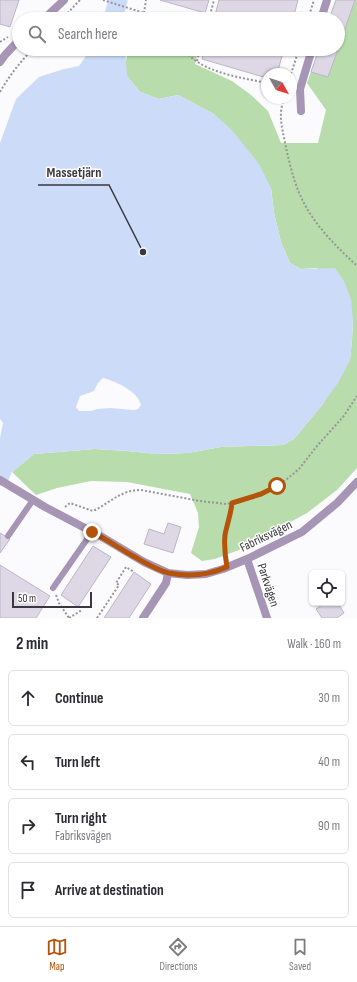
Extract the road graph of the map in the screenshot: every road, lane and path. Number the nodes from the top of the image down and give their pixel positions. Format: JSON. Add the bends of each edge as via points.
{"nodes":[{"id":1,"x":64,"y":0,"type":"edge"},
{"id":2,"x":80,"y":0,"type":"edge"},
{"id":3,"x":104,"y":0,"type":"edge"},
{"id":4,"x":146,"y":0,"type":"edge"},
{"id":5,"x":214,"y":0,"type":"edge"},
{"id":6,"x":314,"y":0,"type":"edge"},
{"id":7,"x":327,"y":0,"type":"edge"},
{"id":8,"x":51,"y":12,"type":"edge"},
{"id":9,"x":69,"y":12,"type":"edge"},
{"id":10,"x":141,"y":12,"type":"edge"},
{"id":11,"x":144,"y":12,"type":"edge"},
{"id":12,"x":211,"y":12,"type":"edge"},
{"id":13,"x":310,"y":12,"type":"edge"},
{"id":14,"x":323,"y":12,"type":"edge"},
{"id":15,"x":12,"y":45,"type":"edge"},
{"id":16,"x":3,"y":52,"type":"edge"},
{"id":17,"x":26,"y":56,"type":"edge"},
{"id":18,"x":191,"y":56,"type":"edge"},
{"id":19,"x":198,"y":56,"type":"edge"},
{"id":20,"x":297,"y":56,"type":"edge"},
{"id":21,"x":310,"y":56,"type":"edge"},
{"id":22,"x":197,"y":61,"type":"junction"},
{"id":23,"x":0,"y":62,"type":"edge"},
{"id":24,"x":293,"y":68,"type":"edge"},
{"id":25,"x":261,"y":82,"type":"edge"},
{"id":26,"x":0,"y":92,"type":"edge"},
{"id":27,"x":282,"y":104,"type":"edge"},
{"id":28,"x":301,"y":111,"type":"dead end"},
{"id":29,"x":357,"y":266,"type":"edge"},
{"id":30,"x":357,"y":396,"type":"edge"},
{"id":31,"x":0,"y":480,"type":"edge"},
{"id":32,"x":357,"y":482,"type":"edge"},
{"id":33,"x":32,"y":500,"type":"junction"},
{"id":34,"x":232,"y":503,"type":"junction"},
{"id":35,"x":58,"y":514,"type":"junction"},
{"id":36,"x":92,"y":532,"type":"junction"},
{"id":37,"x":8,"y":536,"type":"dead end"},
{"id":38,"x":247,"y":559,"type":"junction"},
{"id":39,"x":227,"y":567,"type":"junction"},
{"id":40,"x":134,"y":572,"type":"dead end"},
{"id":41,"x":168,"y":573,"type":"junction"},
{"id":42,"x":53,"y":588,"type":"joint"},
{"id":43,"x":82,"y":610,"type":"dead end"},
{"id":44,"x":69,"y":618,"type":"edge"},
{"id":45,"x":97,"y":618,"type":"edge"},
{"id":46,"x":143,"y":618,"type":"edge"},
{"id":47,"x":267,"y":618,"type":"edge"}],
"edges":[{"from":1,"to":8,"type":"street"},
{"from":2,"to":9,"type":"path"},
{"from":3,"to":10,"type":"path"},
{"from":4,"to":11,"type":"path"},
{"from":5,"to":12,"type":"path"},
{"from":6,"to":13,"type":"path"},
{"from":7,"to":14,"type":"street"},
{"from":15,"to":16,"type":"street"},
{"from":16,"to":23,"type":"street"},
{"from":17,"to":26,"type":"path"},
{"from":18,"to":22,"type":"path"},
{"from":19,"to":22,"type":"path"},
{"from":20,"to":24,"type":"path"},
{"from":21,"to":28,"type":"street","via":[[300,89]]},
{"from":22,"to":25,"type":"path","via":[[225,74]]},
{"from":27,"to":29,"type":"path","via":[[280,122],[301,198],[322,230]]},
{"from":30,"to":34,"type":"path","via":[[344,417],[293,474],[261,494]]},
{"from":31,"to":33,"type":"street","name":"Fabriksvägen"},
{"from":32,"to":38,"type":"street","name":"Fabriksvägen","via":[[337,503],[302,532]]},
{"from":33,"to":35,"type":"street","name":"Fabriksvägen"},
{"from":33,"to":37,"type":"lane"},
{"from":34,"to":35,"type":"path","via":[[200,501],[135,490],[127,491],[93,511],[70,503]]},
{"from":34,"to":39,"type":"path","via":[[224,551]]},
{"from":35,"to":36,"type":"street","name":"Fabriksvägen"},
{"from":36,"to":41,"type":"street","name":"Fabriksvägen"},
{"from":36,"to":42,"type":"lane"},
{"from":38,"to":39,"type":"street","name":"Fabriksvägen"},
{"from":38,"to":47,"type":"street","name":"Parkvägen"},
{"from":39,"to":41,"type":"street","name":"Fabriksvägen","via":[[206,574]]},
{"from":40,"to":45,"type":"path","via":[[126,567],[116,583],[119,585]]},
{"from":41,"to":46,"type":"street","via":[[166,583]]},
{"from":42,"to":44,"type":"path"},
{"from":43,"to":44,"type":"path"}]}
